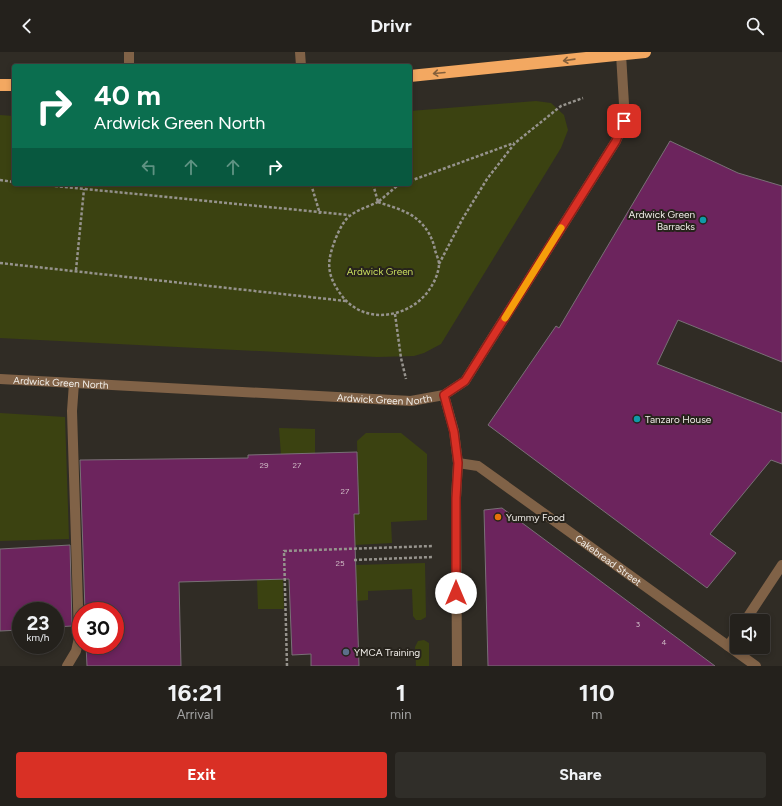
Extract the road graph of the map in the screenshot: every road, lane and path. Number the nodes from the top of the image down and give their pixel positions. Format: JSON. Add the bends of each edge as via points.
{"nodes":[{"id":1,"x":129,"y":52,"type":"edge"},
{"id":2,"x":300,"y":52,"type":"edge"},
{"id":3,"x":645,"y":52,"type":"edge"},
{"id":4,"x":621,"y":54,"type":"junction"},
{"id":5,"x":129,"y":64,"type":"edge"},
{"id":6,"x":301,"y":64,"type":"edge"},
{"id":7,"x":412,"y":76,"type":"edge"},
{"id":8,"x":0,"y":85,"type":"edge"},
{"id":9,"x":12,"y":86,"type":"edge"},
{"id":10,"x":582,"y":98,"type":"dead end"},
{"id":11,"x":514,"y":143,"type":"junction"},
{"id":12,"x":0,"y":180,"type":"edge"},
{"id":13,"x":412,"y":180,"type":"edge"},
{"id":14,"x":12,"y":182,"type":"edge"},
{"id":15,"x":55,"y":186,"type":"edge"},
{"id":16,"x":312,"y":186,"type":"edge"},
{"id":17,"x":374,"y":186,"type":"edge"},
{"id":18,"x":397,"y":186,"type":"edge"},
{"id":19,"x":84,"y":189,"type":"junction"},
{"id":20,"x":378,"y":202,"type":"junction"},
{"id":21,"x":320,"y":214,"type":"junction"},
{"id":22,"x":350,"y":216,"type":"junction"},
{"id":23,"x":0,"y":263,"type":"edge"},
{"id":24,"x":439,"y":265,"type":"junction"},
{"id":25,"x":76,"y":270,"type":"junction"},
{"id":26,"x":346,"y":301,"type":"junction"},
{"id":27,"x":395,"y":314,"type":"junction"},
{"id":28,"x":0,"y":379,"type":"edge"},
{"id":29,"x":74,"y":383,"type":"junction"},
{"id":30,"x":444,"y":395,"type":"junction"},
{"id":31,"x":411,"y":401,"type":"junction"},
{"id":32,"x":458,"y":463,"type":"junction"},
{"id":33,"x":433,"y":546,"type":"dead end"},
{"id":34,"x":433,"y":557,"type":"dead end"},
{"id":35,"x":354,"y":560,"type":"dead end"},
{"id":36,"x":782,"y":565,"type":"edge"},
{"id":37,"x":750,"y":614,"type":"edge"},
{"id":38,"x":730,"y":643,"type":"edge"},
{"id":39,"x":728,"y":646,"type":"junction"},
{"id":40,"x":67,"y":666,"type":"edge"},
{"id":41,"x":287,"y":666,"type":"edge"},
{"id":42,"x":456,"y":666,"type":"edge"},
{"id":43,"x":756,"y":666,"type":"edge"}],
"edges":[{"from":1,"to":5,"type":"street"},
{"from":2,"to":6,"type":"street"},
{"from":3,"to":4,"type":"highway"},
{"from":4,"to":7,"type":"highway","one_way":true},
{"from":4,"to":30,"type":"street","name":"Ardwick Green North","via":[[624,121],[616,141],[465,381]]},
{"from":8,"to":9,"type":"highway"},
{"from":10,"to":11,"type":"path","via":[[561,106]]},
{"from":11,"to":13,"type":"path"},
{"from":11,"to":24,"type":"path","via":[[487,179],[463,218]]},
{"from":12,"to":14,"type":"path"},
{"from":15,"to":19,"type":"path"},
{"from":16,"to":21,"type":"path"},
{"from":17,"to":20,"type":"path"},
{"from":18,"to":20,"type":"path"},
{"from":19,"to":21,"type":"path"},
{"from":19,"to":25,"type":"path"},
{"from":20,"to":22,"type":"path"},
{"from":20,"to":24,"type":"path","via":[[419,220],[429,233]]},
{"from":21,"to":22,"type":"path"},
{"from":22,"to":26,"type":"path","via":[[338,233],[328,267],[334,286]]},
{"from":23,"to":25,"type":"path"},
{"from":24,"to":27,"type":"path","via":[[435,282],[425,297],[412,308]]},
{"from":25,"to":26,"type":"path"},
{"from":26,"to":27,"type":"path","via":[[360,310],[377,315]]},
{"from":27,"to":31,"type":"path","via":[[401,358]]},
{"from":28,"to":29,"type":"street","name":"Ardwick Green North"},
{"from":29,"to":31,"type":"street","name":"Ardwick Green North"},
{"from":29,"to":40,"type":"street","via":[[72,411],[79,638],[76,651]]},
{"from":30,"to":31,"type":"street","name":"Ardwick Green North"},
{"from":30,"to":32,"type":"street","via":[[454,432]]},
{"from":32,"to":39,"type":"street","name":"Cakebread Street","via":[[478,466]]},
{"from":32,"to":42,"type":"street"},
{"from":33,"to":41,"type":"path","via":[[284,551]]},
{"from":34,"to":35,"type":"path"},
{"from":36,"to":37,"type":"street"},
{"from":38,"to":39,"type":"street"},
{"from":39,"to":43,"type":"street","name":"Cakebread Street"}]}
